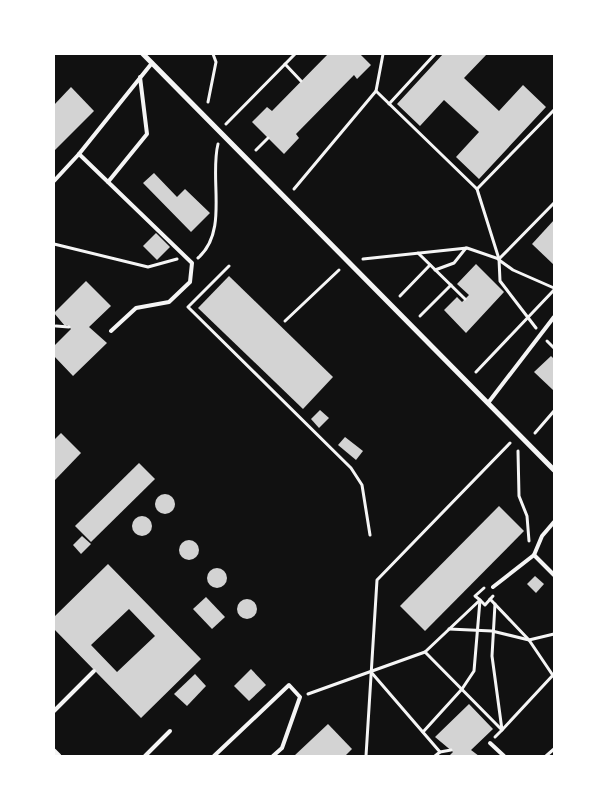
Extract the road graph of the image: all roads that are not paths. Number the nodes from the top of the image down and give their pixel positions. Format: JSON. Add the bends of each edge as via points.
{"nodes":[{"id":1,"x":142,"y":54,"type":"edge"},
{"id":2,"x":152,"y":63,"type":"junction"},
{"id":3,"x":140,"y":77,"type":"junction"},
{"id":4,"x":78,"y":154,"type":"junction"},
{"id":5,"x":54,"y":181,"type":"edge"},
{"id":6,"x":108,"y":182,"type":"junction"},
{"id":7,"x":554,"y":317,"type":"edge"},
{"id":8,"x":112,"y":331,"type":"dead end"},
{"id":9,"x":488,"y":403,"type":"junction"},
{"id":10,"x":554,"y":470,"type":"edge"},
{"id":11,"x":554,"y":522,"type":"edge"},
{"id":12,"x":532,"y":556,"type":"junction"},
{"id":13,"x":554,"y":575,"type":"edge"},
{"id":14,"x":493,"y":587,"type":"road end"},
{"id":15,"x":94,"y":671,"type":"dead end"},
{"id":16,"x":54,"y":711,"type":"edge"},
{"id":17,"x":170,"y":732,"type":"dead end"},
{"id":18,"x":490,"y":743,"type":"road end"},
{"id":19,"x":54,"y":751,"type":"edge"},
{"id":20,"x":59,"y":756,"type":"edge"},
{"id":21,"x":145,"y":756,"type":"edge"},
{"id":22,"x":214,"y":756,"type":"edge"},
{"id":23,"x":273,"y":756,"type":"edge"},
{"id":24,"x":504,"y":756,"type":"edge"}],
"edges":[{"from":1,"to":2,"type":"street"},
{"from":2,"to":3,"type":"lane"},
{"from":2,"to":9,"type":"street"},
{"from":3,"to":4,"type":"lane"},
{"from":3,"to":6,"type":"lane","via":[[147,134]]},
{"from":4,"to":5,"type":"lane"},
{"from":4,"to":6,"type":"lane"},
{"from":6,"to":8,"type":"lane","via":[[192,263],[190,282],[169,302],[136,308]]},
{"from":7,"to":9,"type":"lane"},
{"from":9,"to":10,"type":"street"},
{"from":11,"to":12,"type":"lane"},
{"from":12,"to":13,"type":"lane"},
{"from":12,"to":14,"type":"lane"},
{"from":15,"to":16,"type":"lane"},
{"from":17,"to":21,"type":"lane"},
{"from":18,"to":24,"type":"lane"},
{"from":19,"to":20,"type":"street"},
{"from":22,"to":23,"type":"lane","via":[[289,685],[300,697],[282,748]]}]}
